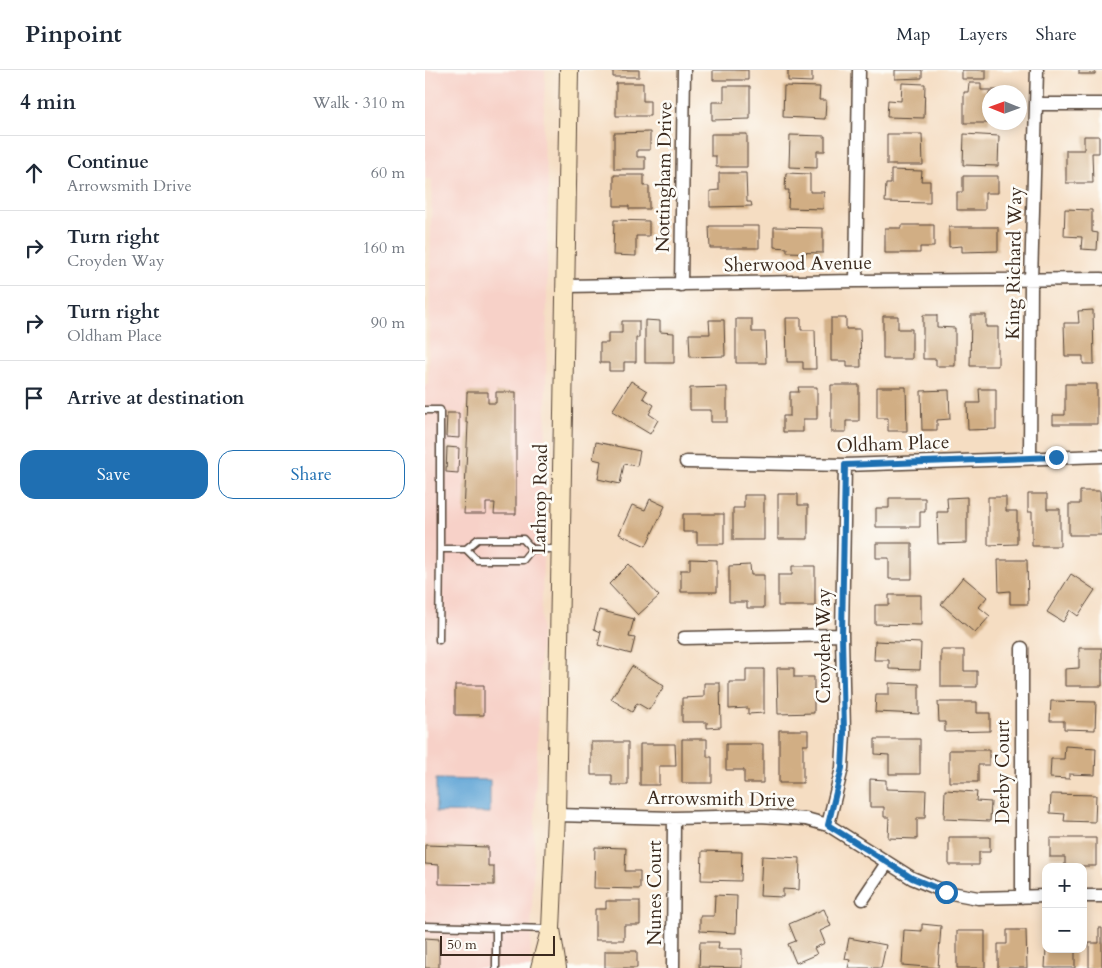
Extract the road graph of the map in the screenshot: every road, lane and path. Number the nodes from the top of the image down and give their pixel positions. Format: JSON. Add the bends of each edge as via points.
{"nodes":[{"id":1,"x":569,"y":70,"type":"edge"},
{"id":2,"x":684,"y":70,"type":"edge"},
{"id":3,"x":859,"y":70,"type":"edge"},
{"id":4,"x":1037,"y":70,"type":"edge"},
{"id":5,"x":1037,"y":104,"type":"junction"},
{"id":6,"x":1102,"y":104,"type":"edge"},
{"id":7,"x":1102,"y":279,"type":"edge"},
{"id":8,"x":1031,"y":280,"type":"junction"},
{"id":9,"x":856,"y":281,"type":"junction"},
{"id":10,"x":681,"y":285,"type":"junction"},
{"id":11,"x":566,"y":286,"type":"junction"},
{"id":12,"x":425,"y":410,"type":"edge"},
{"id":13,"x":1102,"y":456,"type":"edge"},
{"id":14,"x":1030,"y":457,"type":"junction"},
{"id":15,"x":686,"y":462,"type":"dead end"},
{"id":16,"x":845,"y":465,"type":"junction"},
{"id":17,"x":440,"y":549,"type":"junction"},
{"id":18,"x":466,"y":549,"type":"junction"},
{"id":19,"x":532,"y":549,"type":"junction"},
{"id":20,"x":561,"y":549,"type":"junction"},
{"id":21,"x":842,"y":635,"type":"junction"},
{"id":22,"x":684,"y":638,"type":"dead end"},
{"id":23,"x":439,"y":640,"type":"dead end"},
{"id":24,"x":1022,"y":648,"type":"dead end"},
{"id":25,"x":556,"y":815,"type":"junction"},
{"id":26,"x":674,"y":818,"type":"junction"},
{"id":27,"x":828,"y":825,"type":"junction"},
{"id":28,"x":887,"y":863,"type":"junction"},
{"id":29,"x":1042,"y":896,"type":"edge"},
{"id":30,"x":1087,"y":896,"type":"edge"},
{"id":31,"x":1102,"y":896,"type":"edge"},
{"id":32,"x":1022,"y":897,"type":"junction"},
{"id":33,"x":863,"y":899,"type":"dead end"},
{"id":34,"x":425,"y":926,"type":"edge"},
{"id":35,"x":496,"y":928,"type":"junction"},
{"id":36,"x":551,"y":929,"type":"junction"},
{"id":37,"x":496,"y":968,"type":"edge"},
{"id":38,"x":539,"y":968,"type":"edge"},
{"id":39,"x":557,"y":968,"type":"edge"},
{"id":40,"x":673,"y":968,"type":"edge"}],
"edges":[{"from":1,"to":11,"type":"main road","name":"Lathrop Road"},
{"from":2,"to":10,"type":"street","name":"Nottingham Drive"},
{"from":3,"to":9,"type":"street"},
{"from":4,"to":5,"type":"street","name":"King Richard Way"},
{"from":5,"to":6,"type":"street"},
{"from":5,"to":8,"type":"street","name":"King Richard Way"},
{"from":7,"to":8,"type":"street","name":"Sherwood Avenue"},
{"from":8,"to":9,"type":"street","name":"Sherwood Avenue"},
{"from":8,"to":14,"type":"street","name":"King Richard Way"},
{"from":9,"to":10,"type":"street","name":"Sherwood Avenue"},
{"from":10,"to":11,"type":"street","name":"Sherwood Avenue"},
{"from":11,"to":20,"type":"main road","name":"Lathrop Road"},
{"from":12,"to":17,"type":"lane","via":[[440,410]]},
{"from":13,"to":14,"type":"street","name":"Oldham Place"},
{"from":14,"to":16,"type":"street","name":"Oldham Place"},
{"from":15,"to":16,"type":"street","name":"Oldham Place"},
{"from":16,"to":21,"type":"street","name":"Croyden Way"},
{"from":17,"to":18,"type":"lane"},
{"from":17,"to":23,"type":"lane"},
{"from":18,"to":19,"type":"lane","via":[[478,539],[523,539]]},
{"from":18,"to":19,"type":"lane","via":[[477,560],[523,560]]},
{"from":19,"to":20,"type":"lane"},
{"from":20,"to":25,"type":"main road","name":"Lathrop Road"},
{"from":21,"to":22,"type":"street"},
{"from":21,"to":27,"type":"street","name":"Croyden Way","via":[[842,768]]},
{"from":24,"to":32,"type":"street","name":"Derby Court"},
{"from":25,"to":26,"type":"street","name":"Arrowsmith Drive"},
{"from":25,"to":36,"type":"main road","name":"Lathrop Road"},
{"from":26,"to":27,"type":"street","name":"Arrowsmith Drive","via":[[760,816],[806,819]]},
{"from":26,"to":40,"type":"street","name":"Nunes Court"},
{"from":27,"to":28,"type":"street","name":"Arrowsmith Drive"},
{"from":28,"to":32,"type":"street","name":"Arrowsmith Drive","via":[[946,892],[978,898]]},
{"from":28,"to":33,"type":"street"},
{"from":29,"to":32,"type":"street","name":"Arrowsmith Drive"},
{"from":30,"to":31,"type":"street"},
{"from":34,"to":35,"type":"lane"},
{"from":35,"to":36,"type":"lane"},
{"from":35,"to":37,"type":"lane"},
{"from":36,"to":38,"type":"main road","name":"Lathrop Road"},
{"from":36,"to":39,"type":"main road","name":"Lathrop Road"}]}
